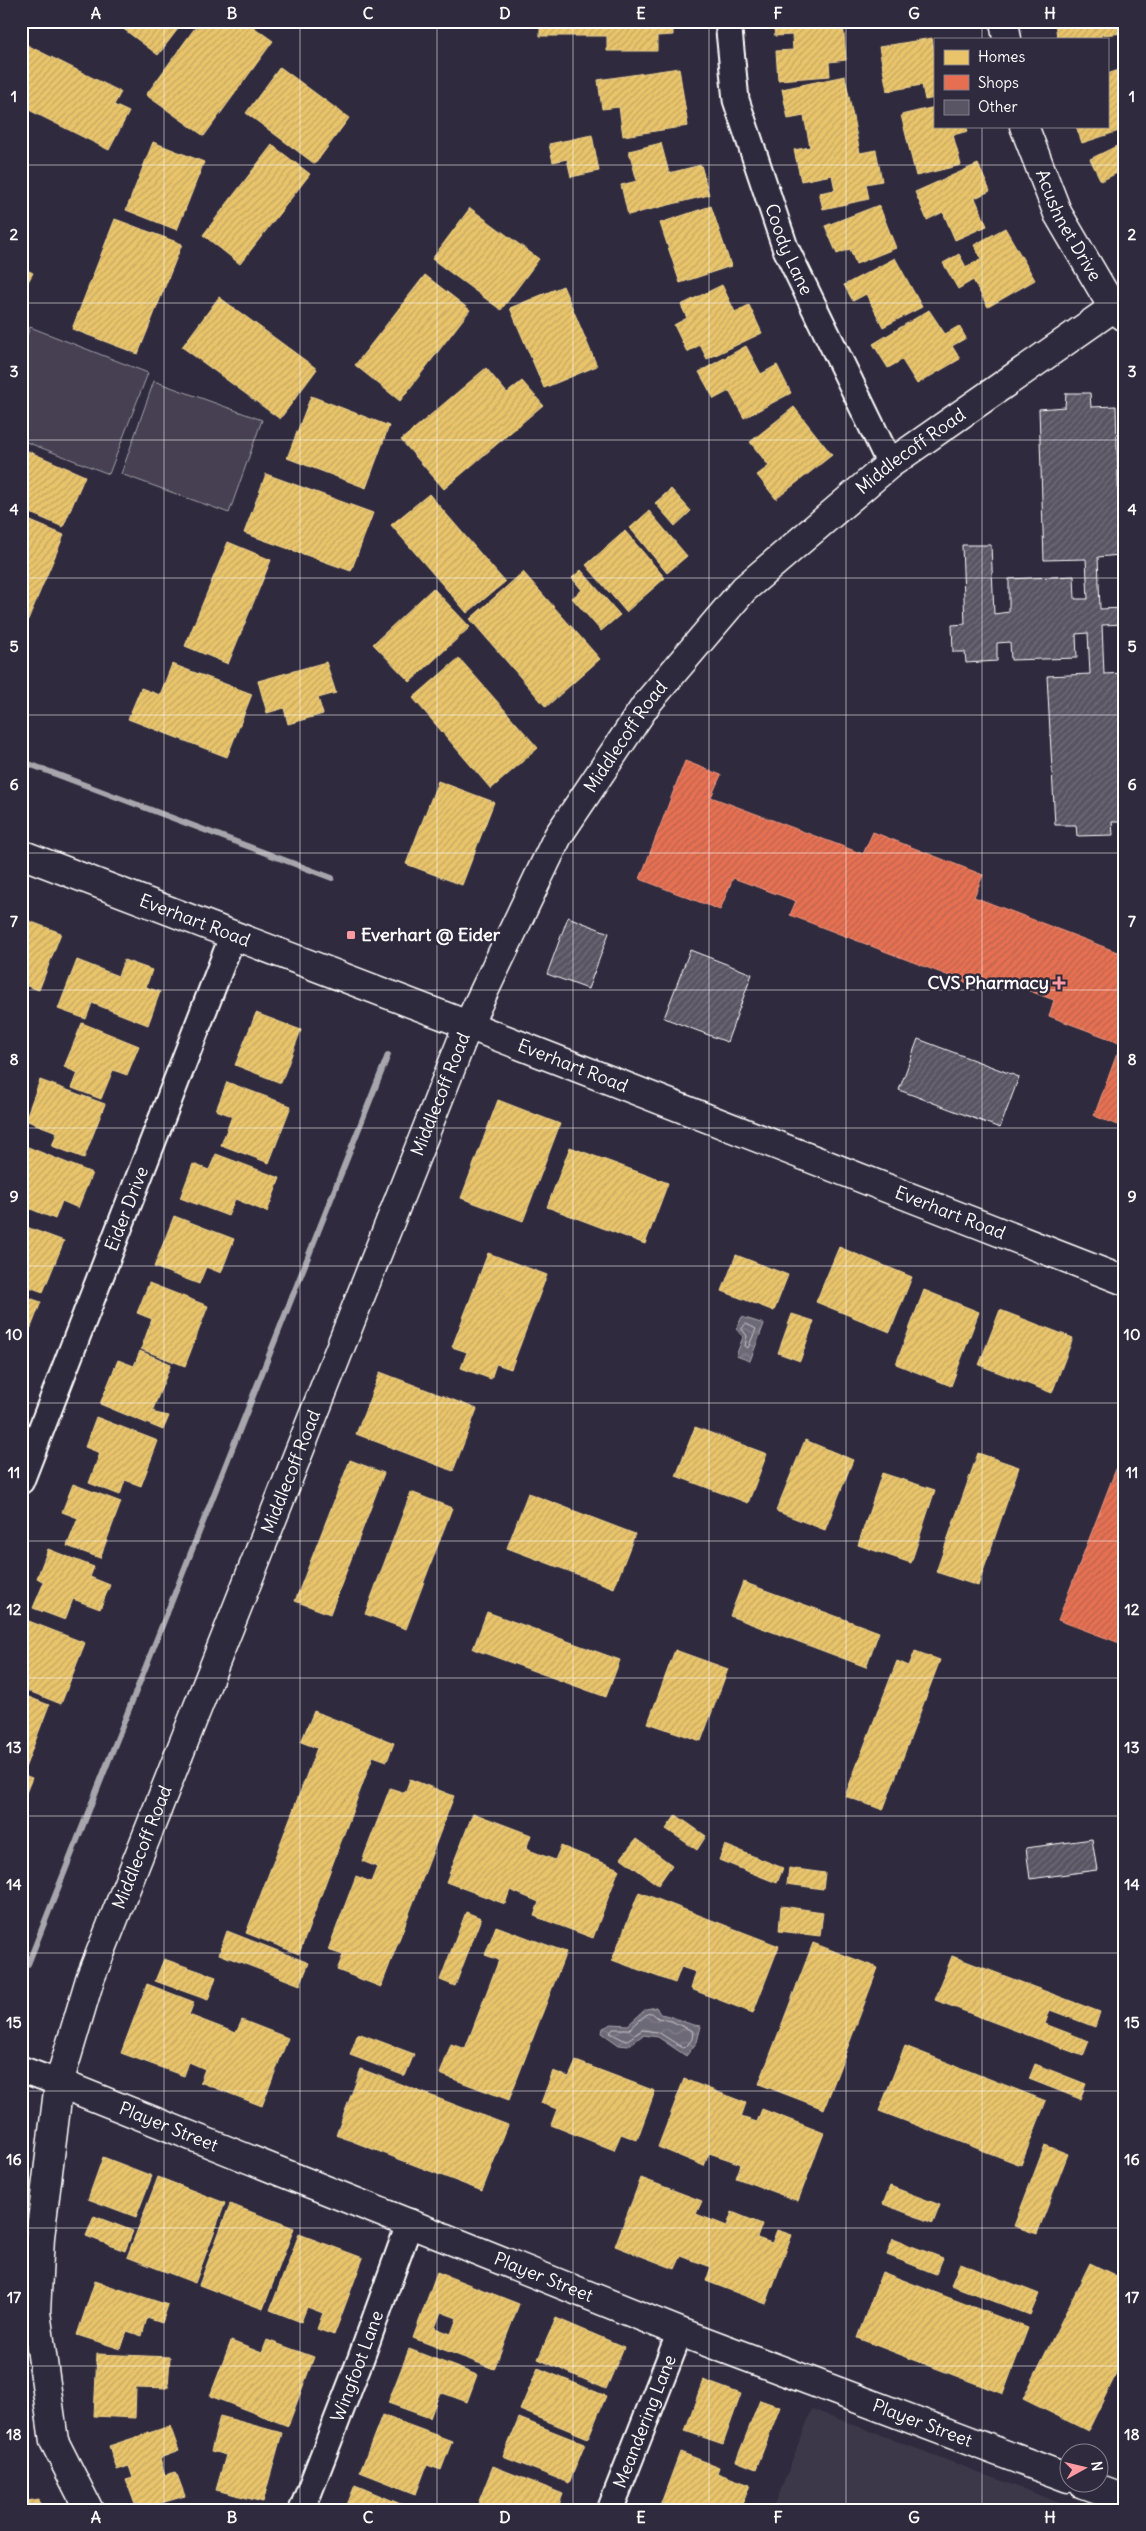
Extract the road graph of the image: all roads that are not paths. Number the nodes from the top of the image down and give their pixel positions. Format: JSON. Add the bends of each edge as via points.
{"nodes":[{"id":1,"x":728,"y":21,"type":"edge"},
{"id":2,"x":1004,"y":21,"type":"edge"},
{"id":3,"x":1007,"y":38,"type":"edge"},
{"id":4,"x":1025,"y":128,"type":"edge"},
{"id":5,"x":1119,"y":313,"type":"edge"},
{"id":6,"x":890,"y":464,"type":"junction"},
{"id":7,"x":21,"y":854,"type":"edge"},
{"id":8,"x":233,"y":935,"type":"junction"},
{"id":9,"x":468,"y":1025,"type":"junction"},
{"id":10,"x":1125,"y":1281,"type":"edge"},
{"id":11,"x":21,"y":1481,"type":"edge"},
{"id":12,"x":21,"y":2069,"type":"edge"},
{"id":13,"x":59,"y":2083,"type":"junction"},
{"id":14,"x":410,"y":2222,"type":"junction"},
{"id":15,"x":29,"y":2312,"type":"edge"},
{"id":16,"x":680,"y":2332,"type":"junction"},
{"id":17,"x":1058,"y":2474,"type":"edge"},
{"id":18,"x":1108,"y":2493,"type":"edge"},
{"id":19,"x":1125,"y":2499,"type":"edge"},
{"id":20,"x":89,"y":2510,"type":"edge"},
{"id":21,"x":302,"y":2510,"type":"edge"},
{"id":22,"x":610,"y":2510,"type":"edge"}],
"edges":[{"from":1,"to":6,"type":"street","name":"Coody Lane","via":[[736,100],[785,247]]},
{"from":2,"to":3,"type":"street"},
{"from":4,"to":5,"type":"street","name":"Acushnet Drive","via":[[1058,214]]},
{"from":5,"to":6,"type":"street","name":"Middlecoff Road"},
{"from":6,"to":9,"type":"street","name":"Middlecoff Road","via":[[744,589],[648,702],[558,836]]},
{"from":7,"to":8,"type":"street","name":"Everhart Road"},
{"from":8,"to":9,"type":"street","name":"Everhart Road"},
{"from":8,"to":11,"type":"street","name":"Eider Drive"},
{"from":9,"to":10,"type":"street","name":"Everhart Road"},
{"from":9,"to":13,"type":"street","name":"Middlecoff Road","via":[[90,1979]]},
{"from":12,"to":13,"type":"street","name":"Player Street"},
{"from":13,"to":14,"type":"street","name":"Player Street"},
{"from":13,"to":15,"type":"street","name":"Middlecoff Road"},
{"from":14,"to":16,"type":"street","name":"Player Street"},
{"from":14,"to":21,"type":"street","name":"Wingfoot Lane","via":[[362,2358]]},
{"from":15,"to":20,"type":"street","name":"Middlecoff Road","via":[[54,2441]]},
{"from":16,"to":17,"type":"street","name":"Player Street"},
{"from":16,"to":22,"type":"street","name":"Meandering Lane"},
{"from":18,"to":19,"type":"street"}]}
